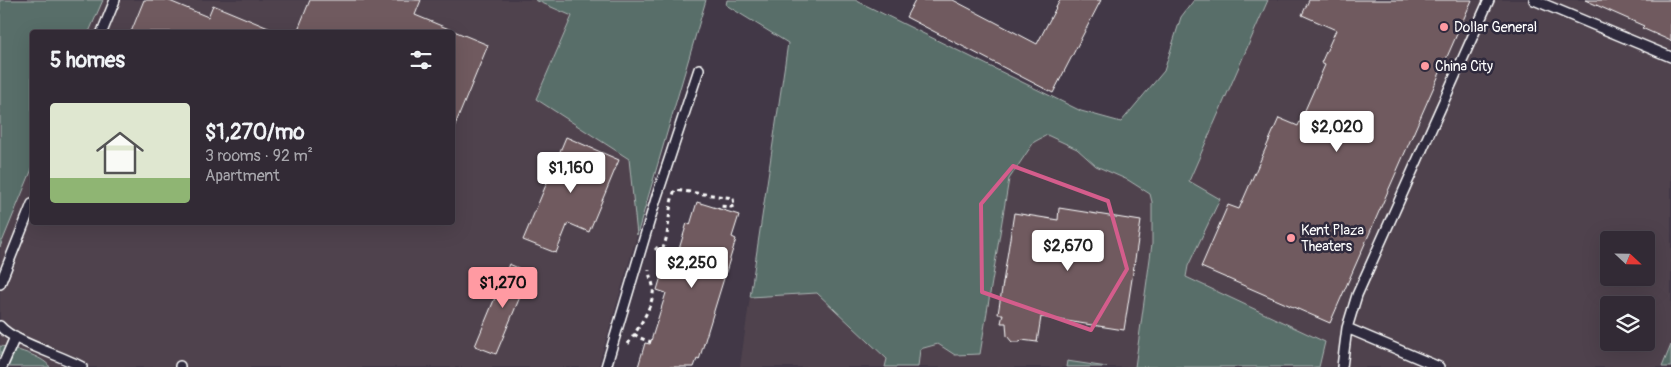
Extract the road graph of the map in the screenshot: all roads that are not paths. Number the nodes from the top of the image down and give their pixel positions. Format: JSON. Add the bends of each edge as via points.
{"nodes":[{"id":1,"x":116,"y":0,"type":"edge"},
{"id":2,"x":1489,"y":0,"type":"edge"},
{"id":3,"x":1534,"y":0,"type":"edge"},
{"id":4,"x":103,"y":30,"type":"edge"},
{"id":5,"x":1671,"y":57,"type":"edge"},
{"id":6,"x":698,"y":69,"type":"dead end"},
{"id":7,"x":30,"y":209,"type":"edge"},
{"id":8,"x":0,"y":284,"type":"edge"},
{"id":9,"x":0,"y":326,"type":"edge"},
{"id":10,"x":1347,"y":328,"type":"junction"},
{"id":11,"x":15,"y":337,"type":"junction"},
{"id":12,"x":2,"y":367,"type":"edge"},
{"id":13,"x":82,"y":367,"type":"edge"},
{"id":14,"x":606,"y":367,"type":"edge"},
{"id":15,"x":1342,"y":367,"type":"edge"},
{"id":16,"x":1439,"y":367,"type":"edge"}],
"edges":[{"from":1,"to":4,"type":"lane"},
{"from":2,"to":10,"type":"lane","via":[[1357,295]]},
{"from":3,"to":5,"type":"lane"},
{"from":6,"to":14,"type":"lane"},
{"from":7,"to":8,"type":"lane"},
{"from":9,"to":11,"type":"lane"},
{"from":10,"to":15,"type":"lane"},
{"from":10,"to":16,"type":"lane"},
{"from":11,"to":12,"type":"lane"},
{"from":11,"to":13,"type":"lane"}]}
